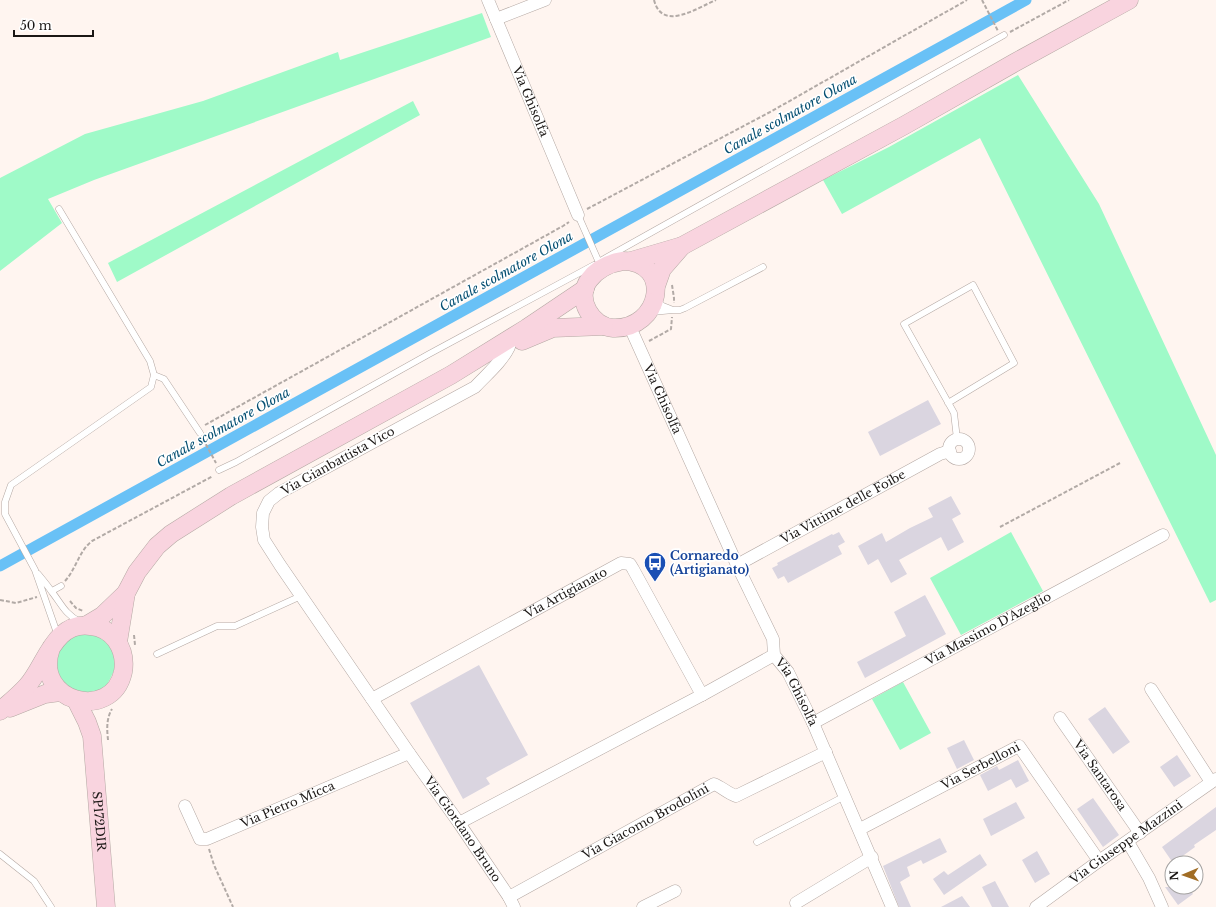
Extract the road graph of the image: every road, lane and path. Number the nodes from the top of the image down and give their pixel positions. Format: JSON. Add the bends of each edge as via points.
{"nodes":[{"id":1,"x":488,"y":0,"type":"edge"},
{"id":2,"x":544,"y":0,"type":"edge"},
{"id":3,"x":654,"y":0,"type":"edge"},
{"id":4,"x":716,"y":0,"type":"edge"},
{"id":5,"x":982,"y":0,"type":"edge"},
{"id":6,"x":1069,"y":0,"type":"edge"},
{"id":7,"x":1129,"y":0,"type":"edge"},
{"id":8,"x":496,"y":19,"type":"junction"},
{"id":9,"x":1001,"y":33,"type":"junction"},
{"id":10,"x":59,"y":209,"type":"dead end"},
{"id":11,"x":578,"y":215,"type":"joint"},
{"id":12,"x":682,"y":246,"type":"junction"},
{"id":13,"x":631,"y":261,"type":"junction"},
{"id":14,"x":599,"y":262,"type":"junction"},
{"id":15,"x":763,"y":267,"type":"dead end"},
{"id":16,"x":585,"y":289,"type":"junction"},
{"id":17,"x":653,"y":299,"type":"junction"},
{"id":18,"x":673,"y":310,"type":"junction"},
{"id":19,"x":604,"y":326,"type":"junction"},
{"id":20,"x":630,"y":327,"type":"junction"},
{"id":21,"x":509,"y":347,"type":"junction"},
{"id":22,"x":154,"y":375,"type":"junction"},
{"id":23,"x":451,"y":375,"type":"junction"},
{"id":24,"x":948,"y":402,"type":"junction"},
{"id":25,"x":200,"y":433,"type":"dead end"},
{"id":26,"x":957,"y":439,"type":"junction"},
{"id":27,"x":205,"y":444,"type":"dead end"},
{"id":28,"x":950,"y":451,"type":"junction"},
{"id":29,"x":214,"y":461,"type":"dead end"},
{"id":30,"x":1120,"y":463,"type":"dead end"},
{"id":31,"x":219,"y":470,"type":"dead end"},
{"id":32,"x":1000,"y":527,"type":"dead end"},
{"id":33,"x":1164,"y":535,"type":"dead end"},
{"id":34,"x":737,"y":565,"type":"junction"},
{"id":35,"x":35,"y":570,"type":"junction"},
{"id":36,"x":61,"y":586,"type":"dead end"},
{"id":37,"x":52,"y":591,"type":"junction"},
{"id":38,"x":126,"y":593,"type":"junction"},
{"id":39,"x":44,"y":594,"type":"junction"},
{"id":40,"x":301,"y":596,"type":"junction"},
{"id":41,"x":0,"y":600,"type":"edge"},
{"id":42,"x":87,"y":625,"type":"junction"},
{"id":43,"x":54,"y":642,"type":"junction"},
{"id":44,"x":118,"y":642,"type":"junction"},
{"id":45,"x":158,"y":654,"type":"dead end"},
{"id":46,"x":774,"y":655,"type":"junction"},
{"id":47,"x":1151,"y":689,"type":"dead end"},
{"id":48,"x":109,"y":694,"type":"junction"},
{"id":49,"x":702,"y":695,"type":"junction"},
{"id":50,"x":68,"y":696,"type":"junction"},
{"id":51,"x":372,"y":699,"type":"junction"},
{"id":52,"x":0,"y":712,"type":"edge"},
{"id":53,"x":1060,"y":718,"type":"dead end"},
{"id":54,"x":813,"y":723,"type":"junction"},
{"id":55,"x":92,"y":736,"type":"junction"},
{"id":56,"x":826,"y":752,"type":"junction"},
{"id":57,"x":409,"y":753,"type":"junction"},
{"id":58,"x":1213,"y":781,"type":"edge"},
{"id":59,"x":845,"y":796,"type":"junction"},
{"id":60,"x":185,"y":806,"type":"dead end"},
{"id":61,"x":459,"y":823,"type":"junction"},
{"id":62,"x":860,"y":829,"type":"junction"},
{"id":63,"x":1140,"y":833,"type":"junction"},
{"id":64,"x":207,"y":839,"type":"junction"},
{"id":65,"x":757,"y":842,"type":"dead end"},
{"id":66,"x":1128,"y":842,"type":"junction"},
{"id":67,"x":0,"y":854,"type":"edge"},
{"id":68,"x":872,"y":857,"type":"junction"},
{"id":69,"x":1099,"y":861,"type":"junction"},
{"id":70,"x":676,"y":891,"type":"dead end"},
{"id":71,"x":512,"y":902,"type":"edge"},
{"id":72,"x":796,"y":903,"type":"dead end"},
{"id":73,"x":51,"y":907,"type":"edge"},
{"id":74,"x":106,"y":907,"type":"edge"},
{"id":75,"x":233,"y":907,"type":"edge"},
{"id":76,"x":643,"y":907,"type":"edge"},
{"id":77,"x":892,"y":907,"type":"edge"},
{"id":78,"x":1036,"y":907,"type":"edge"},
{"id":79,"x":1162,"y":907,"type":"edge"}],
"edges":[{"from":1,"to":8,"type":"street","name":"Via Ghisolfa"},
{"from":2,"to":8,"type":"street"},
{"from":3,"to":4,"type":"path","via":[[658,10],[670,16],[678,16]]},
{"from":5,"to":9,"type":"path"},
{"from":6,"to":9,"type":"path"},
{"from":7,"to":12,"type":"main road"},
{"from":8,"to":11,"type":"street","name":"Via Ghisolfa"},
{"from":9,"to":14,"type":"lane"},
{"from":10,"to":22,"type":"lane","via":[[150,361]]},
{"from":11,"to":14,"type":"lane","name":"Via Ghisolfa"},
{"from":12,"to":13,"type":"main road"},
{"from":12,"to":17,"type":"main road","via":[[662,269]]},
{"from":13,"to":14,"type":"main road"},
{"from":13,"to":17,"type":"main road","via":[[643,266],[652,274]]},
{"from":14,"to":16,"type":"main road"},
{"from":14,"to":31,"type":"lane"},
{"from":15,"to":18,"type":"lane","via":[[685,308]]},
{"from":16,"to":19,"type":"main road","via":[[587,310],[592,318]]},
{"from":16,"to":23,"type":"main road"},
{"from":17,"to":18,"type":"lane"},
{"from":17,"to":18,"type":"lane"},
{"from":17,"to":20,"type":"main road","via":[[646,316]]},
{"from":19,"to":20,"type":"main road"},
{"from":19,"to":21,"type":"main road","via":[[553,328]]},
{"from":20,"to":34,"type":"street","name":"Via Ghisolfa"},
{"from":21,"to":23,"type":"main road"},
{"from":21,"to":40,"type":"street","name":"Via Gianbattista Vico","via":[[505,355],[475,387],[279,493],[269,501],[263,513],[264,540]]},
{"from":22,"to":25,"type":"lane","via":[[164,379]]},
{"from":22,"to":35,"type":"lane","via":[[151,387],[11,485],[4,502],[5,514]]},
{"from":23,"to":38,"type":"main road","via":[[183,525],[157,546],[146,559],[136,572]]},
{"from":24,"to":24,"type":"lane","via":[[904,324],[973,285],[1014,362]]},
{"from":24,"to":26,"type":"lane","via":[[954,413]]},
{"from":26,"to":28,"type":"street","via":[[952,442]]},
{"from":26,"to":28,"type":"street","via":[[968,444],[968,453],[963,458],[957,458]]},
{"from":27,"to":29,"type":"path"},
{"from":28,"to":34,"type":"street","name":"Via Vittime delle Foibe","via":[[940,454]]},
{"from":30,"to":32,"type":"path"},
{"from":33,"to":54,"type":"street","name":"Via Massimo D'Azeglio"},
{"from":34,"to":46,"type":"street","name":"Via Ghisolfa","via":[[773,639]]},
{"from":35,"to":37,"type":"lane"},
{"from":35,"to":39,"type":"lane"},
{"from":36,"to":37,"type":"lane"},
{"from":37,"to":42,"type":"lane","via":[[72,618]]},
{"from":38,"to":42,"type":"main road","via":[[102,616]]},
{"from":38,"to":44,"type":"main road"},
{"from":39,"to":41,"type":"path","via":[[16,603]]},
{"from":39,"to":43,"type":"lane"},
{"from":40,"to":45,"type":"lane","via":[[235,626],[217,626]]},
{"from":40,"to":51,"type":"street","name":"Via Gianbattista Vico"},
{"from":42,"to":43,"type":"main road","via":[[68,629]]},
{"from":42,"to":44,"type":"main road","via":[[104,630]]},
{"from":43,"to":50,"type":"main road","via":[[48,661],[48,671],[54,684]]},
{"from":43,"to":52,"type":"main road","via":[[27,686]]},
{"from":44,"to":48,"type":"main road","via":[[124,668],[117,685]]},
{"from":46,"to":49,"type":"street"},
{"from":46,"to":54,"type":"street","name":"Via Ghisolfa","via":[[788,672]]},
{"from":47,"to":58,"type":"street"},
{"from":48,"to":50,"type":"main road","via":[[90,702]]},
{"from":48,"to":55,"type":"main road","via":[[100,709]]},
{"from":49,"to":51,"type":"street","name":"Via Artigianato","via":[[630,564],[621,563]]},
{"from":49,"to":61,"type":"street"},
{"from":50,"to":52,"type":"main road","via":[[46,694]]},
{"from":50,"to":55,"type":"main road","via":[[87,722]]},
{"from":51,"to":57,"type":"street","name":"Via Gianbattista Vico"},
{"from":53,"to":63,"type":"street","name":"Via Santarosa"},
{"from":54,"to":56,"type":"street","name":"Via Ghisolfa"},
{"from":55,"to":74,"type":"main road","name":"SP172DIR"},
{"from":56,"to":59,"type":"street","name":"Via Ghisolfa"},
{"from":56,"to":71,"type":"street","name":"Via Giacomo Brodolini","via":[[736,796],[714,784]]},
{"from":57,"to":61,"type":"street","name":"Via Giordano Bruno"},
{"from":57,"to":64,"type":"street","name":"Via Pietro Micca"},
{"from":58,"to":63,"type":"street","name":"Via Giuseppe Mazzini"},
{"from":59,"to":62,"type":"street","name":"Via Ghisolfa"},
{"from":59,"to":65,"type":"lane"},
{"from":60,"to":64,"type":"street","via":[[200,839]]},
{"from":61,"to":71,"type":"street","name":"Via Giordano Bruno"},
{"from":62,"to":68,"type":"street","name":"Via Ghisolfa"},
{"from":62,"to":69,"type":"street","name":"Via Serbelloni","via":[[1019,746]]},
{"from":63,"to":66,"type":"street","name":"Via Giuseppe Mazzini"},
{"from":64,"to":75,"type":"path","via":[[214,865]]},
{"from":66,"to":69,"type":"street","name":"Via Giuseppe Mazzini"},
{"from":66,"to":79,"type":"street"},
{"from":67,"to":73,"type":"lane","via":[[34,881]]},
{"from":68,"to":72,"type":"street"},
{"from":68,"to":77,"type":"street","name":"Via Ghisolfa"},
{"from":69,"to":78,"type":"street","name":"Via Giuseppe Mazzini"},
{"from":70,"to":76,"type":"street"}]}
